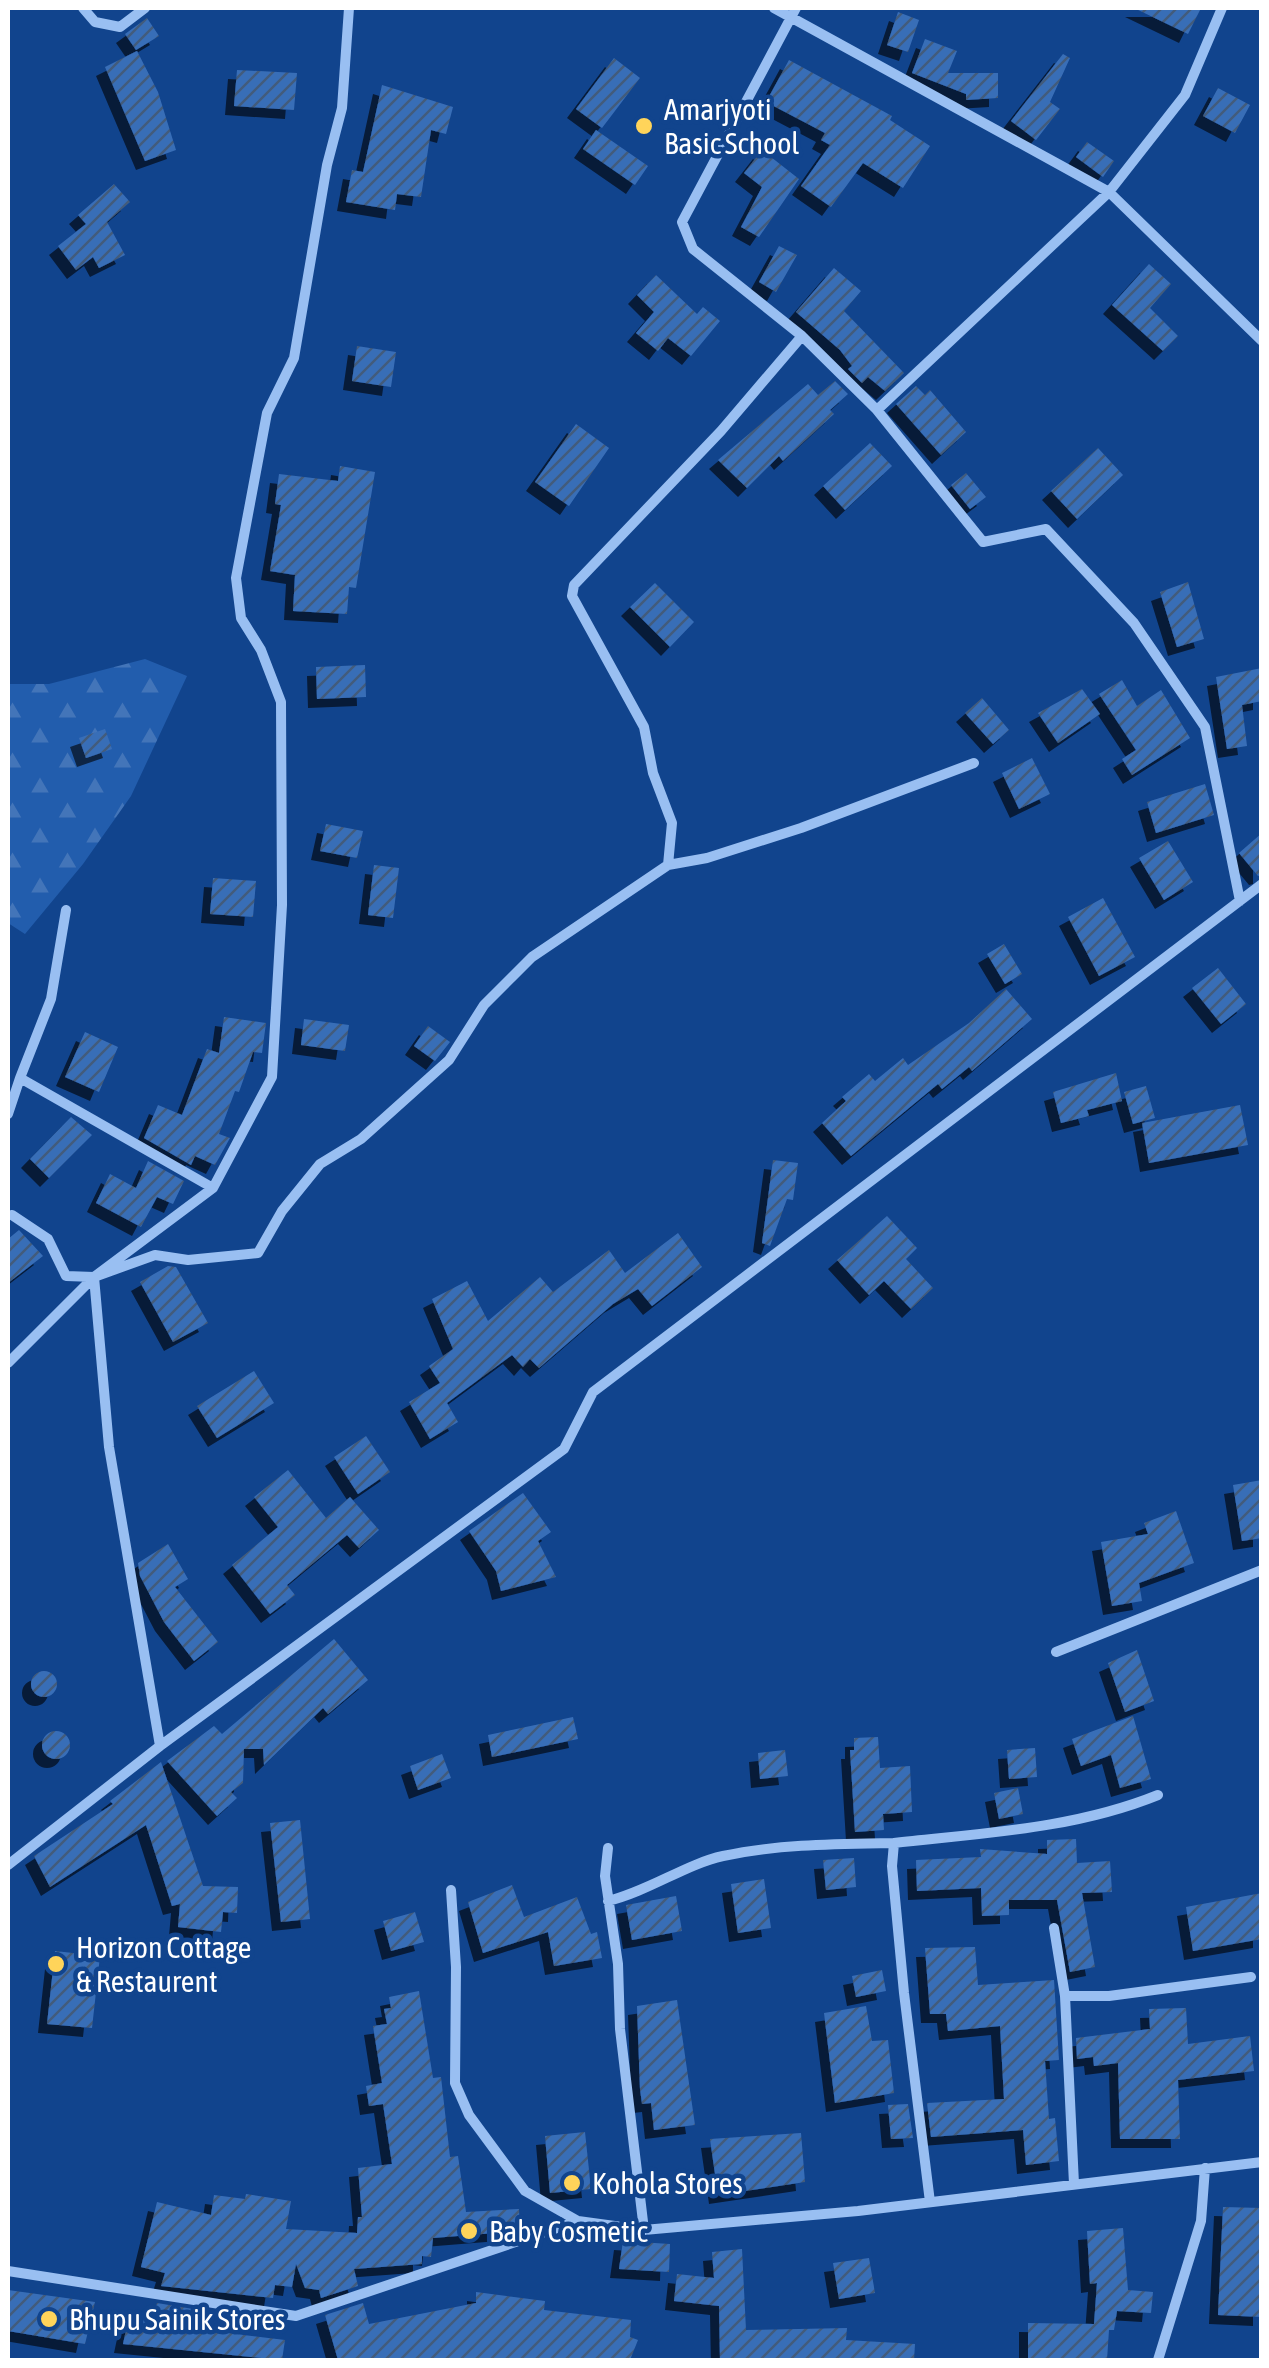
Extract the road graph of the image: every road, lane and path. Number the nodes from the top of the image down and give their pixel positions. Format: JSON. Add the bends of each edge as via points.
{"nodes":[{"id":1,"x":83,"y":8,"type":"edge"},
{"id":2,"x":145,"y":8,"type":"edge"},
{"id":3,"x":349,"y":8,"type":"edge"},
{"id":4,"x":774,"y":8,"type":"edge"},
{"id":5,"x":796,"y":8,"type":"edge"},
{"id":6,"x":1222,"y":8,"type":"edge"},
{"id":7,"x":792,"y":20,"type":"junction"},
{"id":8,"x":1109,"y":192,"type":"junction"},
{"id":9,"x":802,"y":336,"type":"junction"},
{"id":10,"x":1262,"y":341,"type":"edge"},
{"id":11,"x":877,"y":410,"type":"junction"},
{"id":12,"x":974,"y":763,"type":"dead end"},
{"id":13,"x":668,"y":865,"type":"junction"},
{"id":14,"x":1262,"y":884,"type":"edge"},
{"id":15,"x":1240,"y":901,"type":"junction"},
{"id":16,"x":66,"y":910,"type":"dead end"},
{"id":17,"x":20,"y":1078,"type":"junction"},
{"id":18,"x":8,"y":1114,"type":"edge"},
{"id":19,"x":212,"y":1188,"type":"junction"},
{"id":20,"x":8,"y":1202,"type":"edge"},
{"id":21,"x":10,"y":1216,"type":"edge"},
{"id":22,"x":94,"y":1277,"type":"junction"},
{"id":23,"x":8,"y":1363,"type":"edge"},
{"id":24,"x":1262,"y":1570,"type":"edge"},
{"id":25,"x":1056,"y":1652,"type":"dead end"},
{"id":26,"x":160,"y":1746,"type":"junction"},
{"id":27,"x":1158,"y":1796,"type":"dead end"},
{"id":28,"x":894,"y":1843,"type":"junction"},
{"id":29,"x":608,"y":1848,"type":"dead end"},
{"id":30,"x":8,"y":1864,"type":"edge"},
{"id":31,"x":451,"y":1890,"type":"dead end"},
{"id":32,"x":608,"y":1902,"type":"junction"},
{"id":33,"x":1054,"y":1928,"type":"dead end"},
{"id":34,"x":1251,"y":1978,"type":"dead end"},
{"id":35,"x":1066,"y":1996,"type":"junction"},
{"id":36,"x":1262,"y":2162,"type":"edge"},
{"id":37,"x":1205,"y":2168,"type":"junction"},
{"id":38,"x":1074,"y":2184,"type":"junction"},
{"id":39,"x":930,"y":2202,"type":"junction"},
{"id":40,"x":578,"y":2222,"type":"junction"},
{"id":41,"x":644,"y":2230,"type":"junction"},
{"id":42,"x":8,"y":2272,"type":"edge"},
{"id":43,"x":1158,"y":2360,"type":"edge"}],
"edges":[{"from":1,"to":2,"type":"street","via":[[95,22],[120,26]]},
{"from":3,"to":19,"type":"street","via":[[342,108],[294,358],[267,412],[236,578],[241,618],[281,702],[282,904],[272,1078]]},
{"from":4,"to":7,"type":"street"},
{"from":5,"to":7,"type":"street"},
{"from":6,"to":8,"type":"street","via":[[1185,94]]},
{"from":7,"to":8,"type":"street"},
{"from":7,"to":9,"type":"street","via":[[682,222],[693,250]]},
{"from":8,"to":10,"type":"street"},
{"from":8,"to":11,"type":"street"},
{"from":9,"to":11,"type":"street"},
{"from":9,"to":13,"type":"street","via":[[574,585],[572,596],[644,728],[672,823]]},
{"from":11,"to":15,"type":"street","via":[[983,542],[1046,528],[1134,623],[1204,728]]},
{"from":12,"to":13,"type":"street","via":[[801,828]]},
{"from":13,"to":22,"type":"street","via":[[532,957],[484,1005],[449,1060],[361,1139],[320,1164],[258,1254],[188,1260],[155,1254]]},
{"from":14,"to":15,"type":"street"},
{"from":15,"to":26,"type":"street","via":[[593,1392],[564,1449]]},
{"from":16,"to":17,"type":"street","via":[[50,1000]]},
{"from":17,"to":18,"type":"street"},
{"from":17,"to":19,"type":"street"},
{"from":19,"to":22,"type":"street"},
{"from":20,"to":21,"type":"street"},
{"from":21,"to":22,"type":"street","via":[[48,1240],[66,1276]]},
{"from":22,"to":23,"type":"street"},
{"from":22,"to":26,"type":"street","via":[[109,1447]]},
{"from":24,"to":25,"type":"street"},
{"from":26,"to":30,"type":"street"},
{"from":27,"to":28,"type":"street","via":[[1063,1825]]},
{"from":28,"to":32,"type":"street","via":[[720,1856]]},
{"from":28,"to":39,"type":"street","via":[[904,1993]]},
{"from":29,"to":32,"type":"street"},
{"from":31,"to":40,"type":"street","via":[[454,2083],[469,2115],[526,2191]]},
{"from":32,"to":41,"type":"street"},
{"from":33,"to":35,"type":"street"},
{"from":34,"to":35,"type":"street"},
{"from":35,"to":38,"type":"street"},
{"from":36,"to":37,"type":"street"},
{"from":37,"to":38,"type":"street"},
{"from":37,"to":43,"type":"street","via":[[1201,2220]]},
{"from":38,"to":39,"type":"street"},
{"from":39,"to":41,"type":"street"},
{"from":40,"to":41,"type":"street"},
{"from":40,"to":42,"type":"street","via":[[296,2316]]}]}
